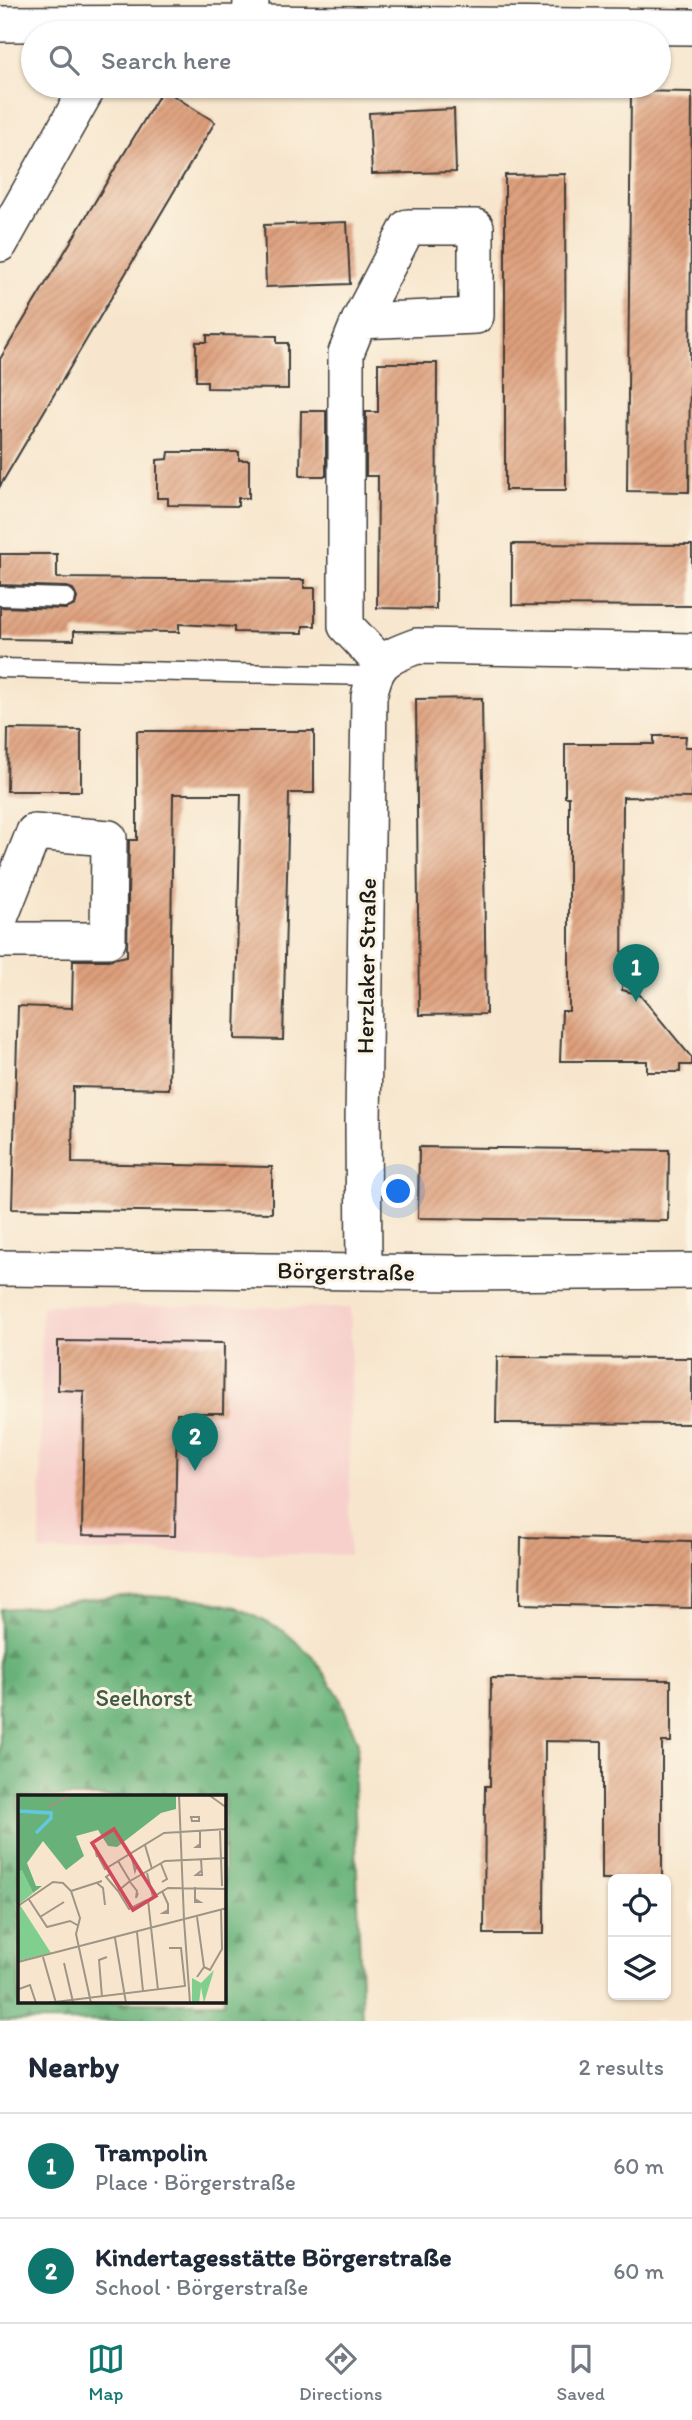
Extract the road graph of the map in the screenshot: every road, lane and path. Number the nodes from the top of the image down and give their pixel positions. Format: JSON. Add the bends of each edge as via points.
{"nodes":[{"id":1,"x":251,"y":11,"type":"edge"},
{"id":2,"x":165,"y":21,"type":"edge"},
{"id":3,"x":527,"y":21,"type":"edge"},
{"id":4,"x":0,"y":24,"type":"edge"},
{"id":5,"x":21,"y":25,"type":"edge"},
{"id":6,"x":671,"y":26,"type":"edge"},
{"id":7,"x":692,"y":27,"type":"edge"},
{"id":8,"x":82,"y":98,"type":"edge"},
{"id":9,"x":0,"y":244,"type":"edge"},
{"id":10,"x":359,"y":321,"type":"dead end"},
{"id":11,"x":0,"y":596,"type":"edge"},
{"id":12,"x":66,"y":598,"type":"dead end"},
{"id":13,"x":692,"y":652,"type":"edge"},
{"id":14,"x":0,"y":668,"type":"edge"},
{"id":15,"x":377,"y":670,"type":"junction"},
{"id":16,"x":0,"y":918,"type":"edge"},
{"id":17,"x":0,"y":940,"type":"edge"},
{"id":18,"x":0,"y":1268,"type":"edge"},
{"id":19,"x":364,"y":1271,"type":"junction"},
{"id":20,"x":692,"y":1271,"type":"edge"}],
"edges":[{"from":1,"to":2,"type":"street"},
{"from":1,"to":3,"type":"street"},
{"from":4,"to":5,"type":"street"},
{"from":6,"to":7,"type":"street"},
{"from":8,"to":9,"type":"street"},
{"from":10,"to":15,"type":"street","via":[[346,353],[346,626]]},
{"from":11,"to":12,"type":"lane"},
{"from":13,"to":15,"type":"street","via":[[417,646],[392,655]]},
{"from":14,"to":15,"type":"lane"},
{"from":15,"to":19,"type":"street","name":"Herzlaker Straße","via":[[369,698]]},
{"from":16,"to":17,"type":"street","via":[[34,832],[109,838],[108,940]]},
{"from":18,"to":19,"type":"street","name":"Börgerstraße"},
{"from":19,"to":20,"type":"street","name":"Börgerstraße"}]}
